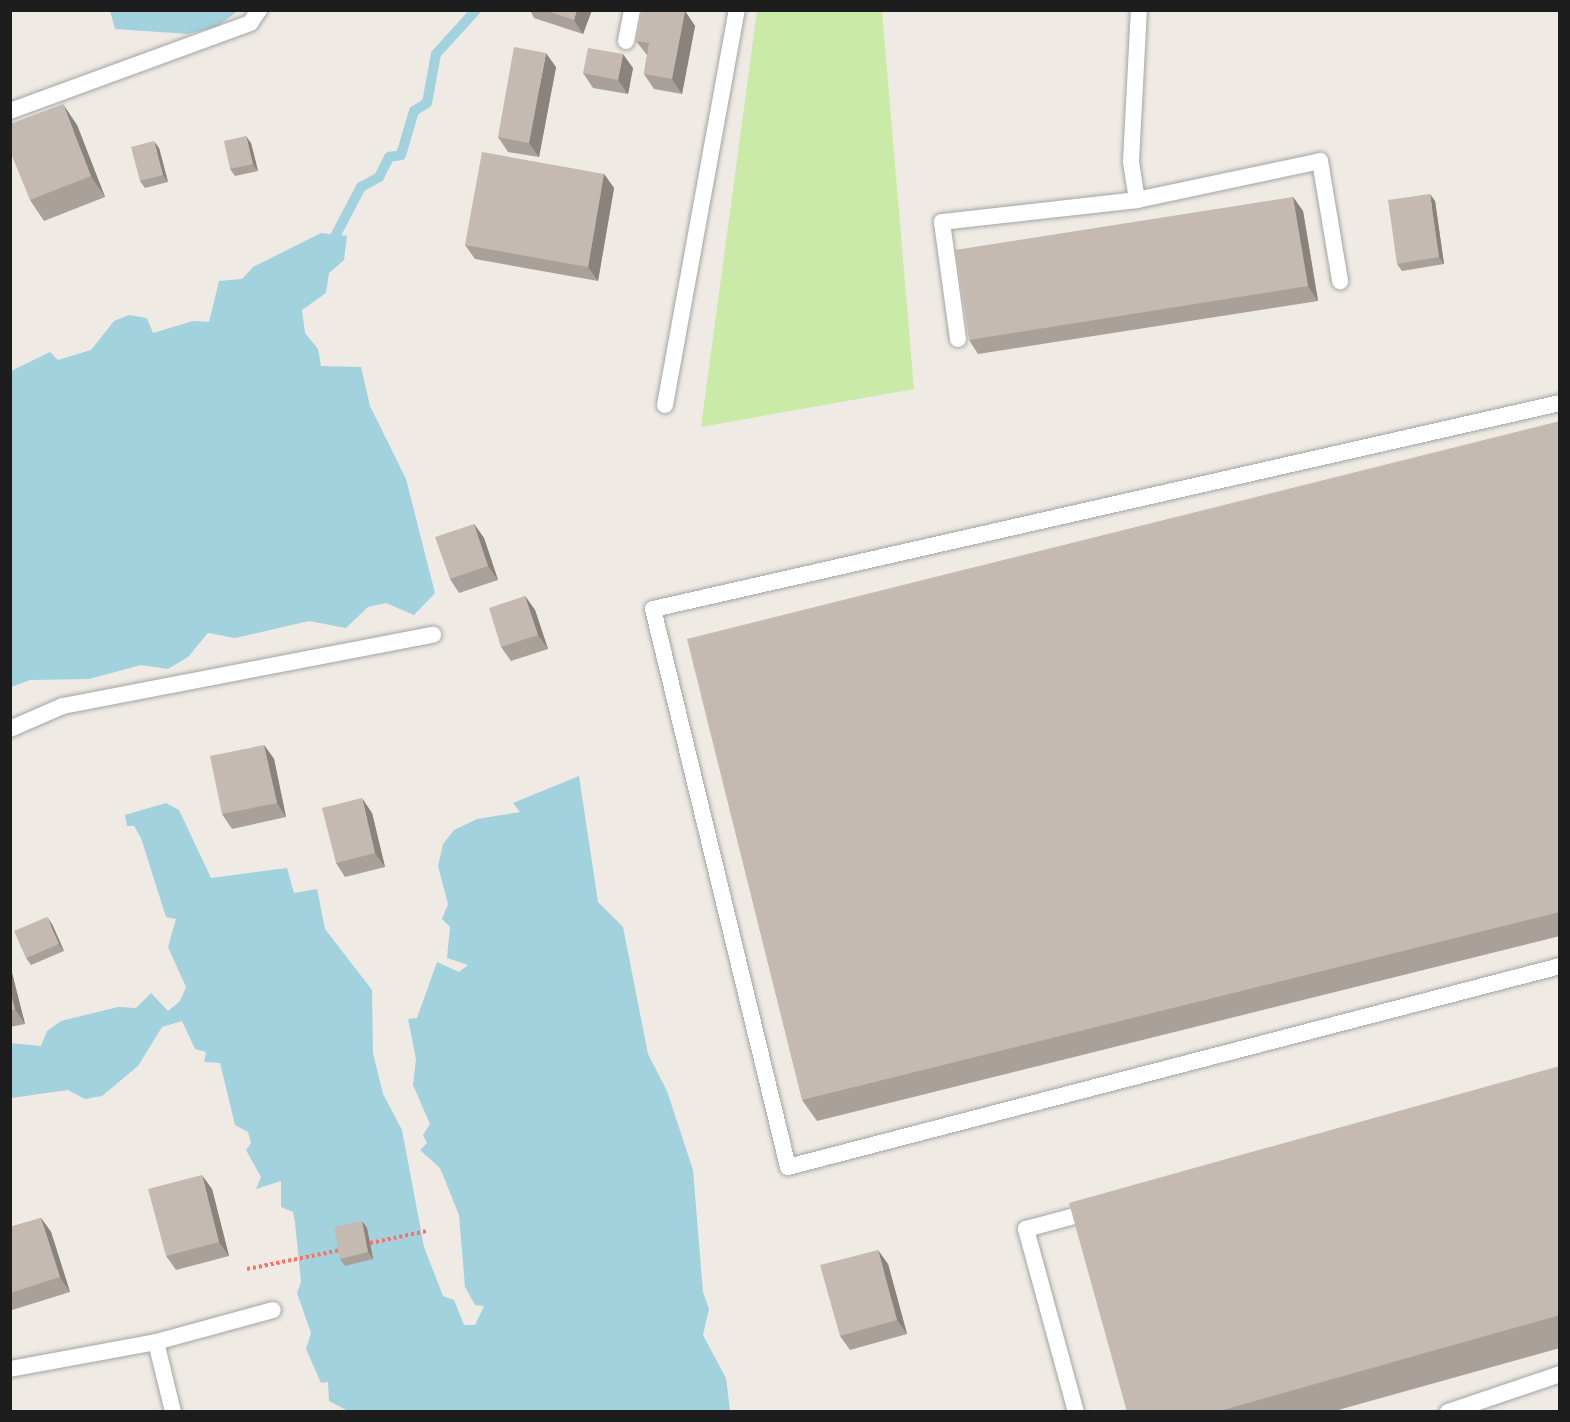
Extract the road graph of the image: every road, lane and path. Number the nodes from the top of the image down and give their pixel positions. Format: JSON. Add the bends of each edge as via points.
{"nodes":[{"id":1,"x":259,"y":10,"type":"edge"},
{"id":2,"x":632,"y":10,"type":"edge"},
{"id":3,"x":737,"y":10,"type":"edge"},
{"id":4,"x":1139,"y":10,"type":"edge"},
{"id":5,"x":626,"y":41,"type":"dead end"},
{"id":6,"x":10,"y":111,"type":"edge"},
{"id":7,"x":1137,"y":201,"type":"junction"},
{"id":8,"x":1340,"y":281,"type":"dead end"},
{"id":9,"x":958,"y":339,"type":"dead end"},
{"id":10,"x":1560,"y":403,"type":"edge"},
{"id":11,"x":665,"y":405,"type":"dead end"},
{"id":12,"x":433,"y":636,"type":"dead end"},
{"id":13,"x":10,"y":729,"type":"edge"},
{"id":14,"x":1560,"y":966,"type":"edge"},
{"id":15,"x":1117,"y":1204,"type":"edge"},
{"id":16,"x":427,"y":1231,"type":"dead end"},
{"id":17,"x":370,"y":1244,"type":"dead end"},
{"id":18,"x":342,"y":1250,"type":"edge"},
{"id":19,"x":247,"y":1269,"type":"dead end"},
{"id":20,"x":273,"y":1310,"type":"dead end"},
{"id":21,"x":156,"y":1342,"type":"junction"},
{"id":22,"x":10,"y":1370,"type":"edge"},
{"id":23,"x":1560,"y":1374,"type":"edge"},
{"id":24,"x":173,"y":1412,"type":"edge"},
{"id":25,"x":1076,"y":1412,"type":"edge"},
{"id":26,"x":1448,"y":1412,"type":"edge"}],
"edges":[{"from":1,"to":6,"type":"lane","via":[[250,23]]},
{"from":2,"to":5,"type":"lane"},
{"from":3,"to":11,"type":"lane"},
{"from":4,"to":7,"type":"lane","via":[[1131,161]]},
{"from":7,"to":8,"type":"lane","via":[[1320,161]]},
{"from":7,"to":9,"type":"lane","via":[[942,222]]},
{"from":10,"to":14,"type":"lane","via":[[653,609],[788,1167]]},
{"from":12,"to":13,"type":"lane","via":[[63,706]]},
{"from":15,"to":25,"type":"lane","via":[[1026,1229]]},
{"from":16,"to":17,"type":"path"},
{"from":18,"to":19,"type":"path"},
{"from":20,"to":21,"type":"lane"},
{"from":21,"to":22,"type":"lane"},
{"from":21,"to":24,"type":"lane"},
{"from":23,"to":26,"type":"lane"}]}
